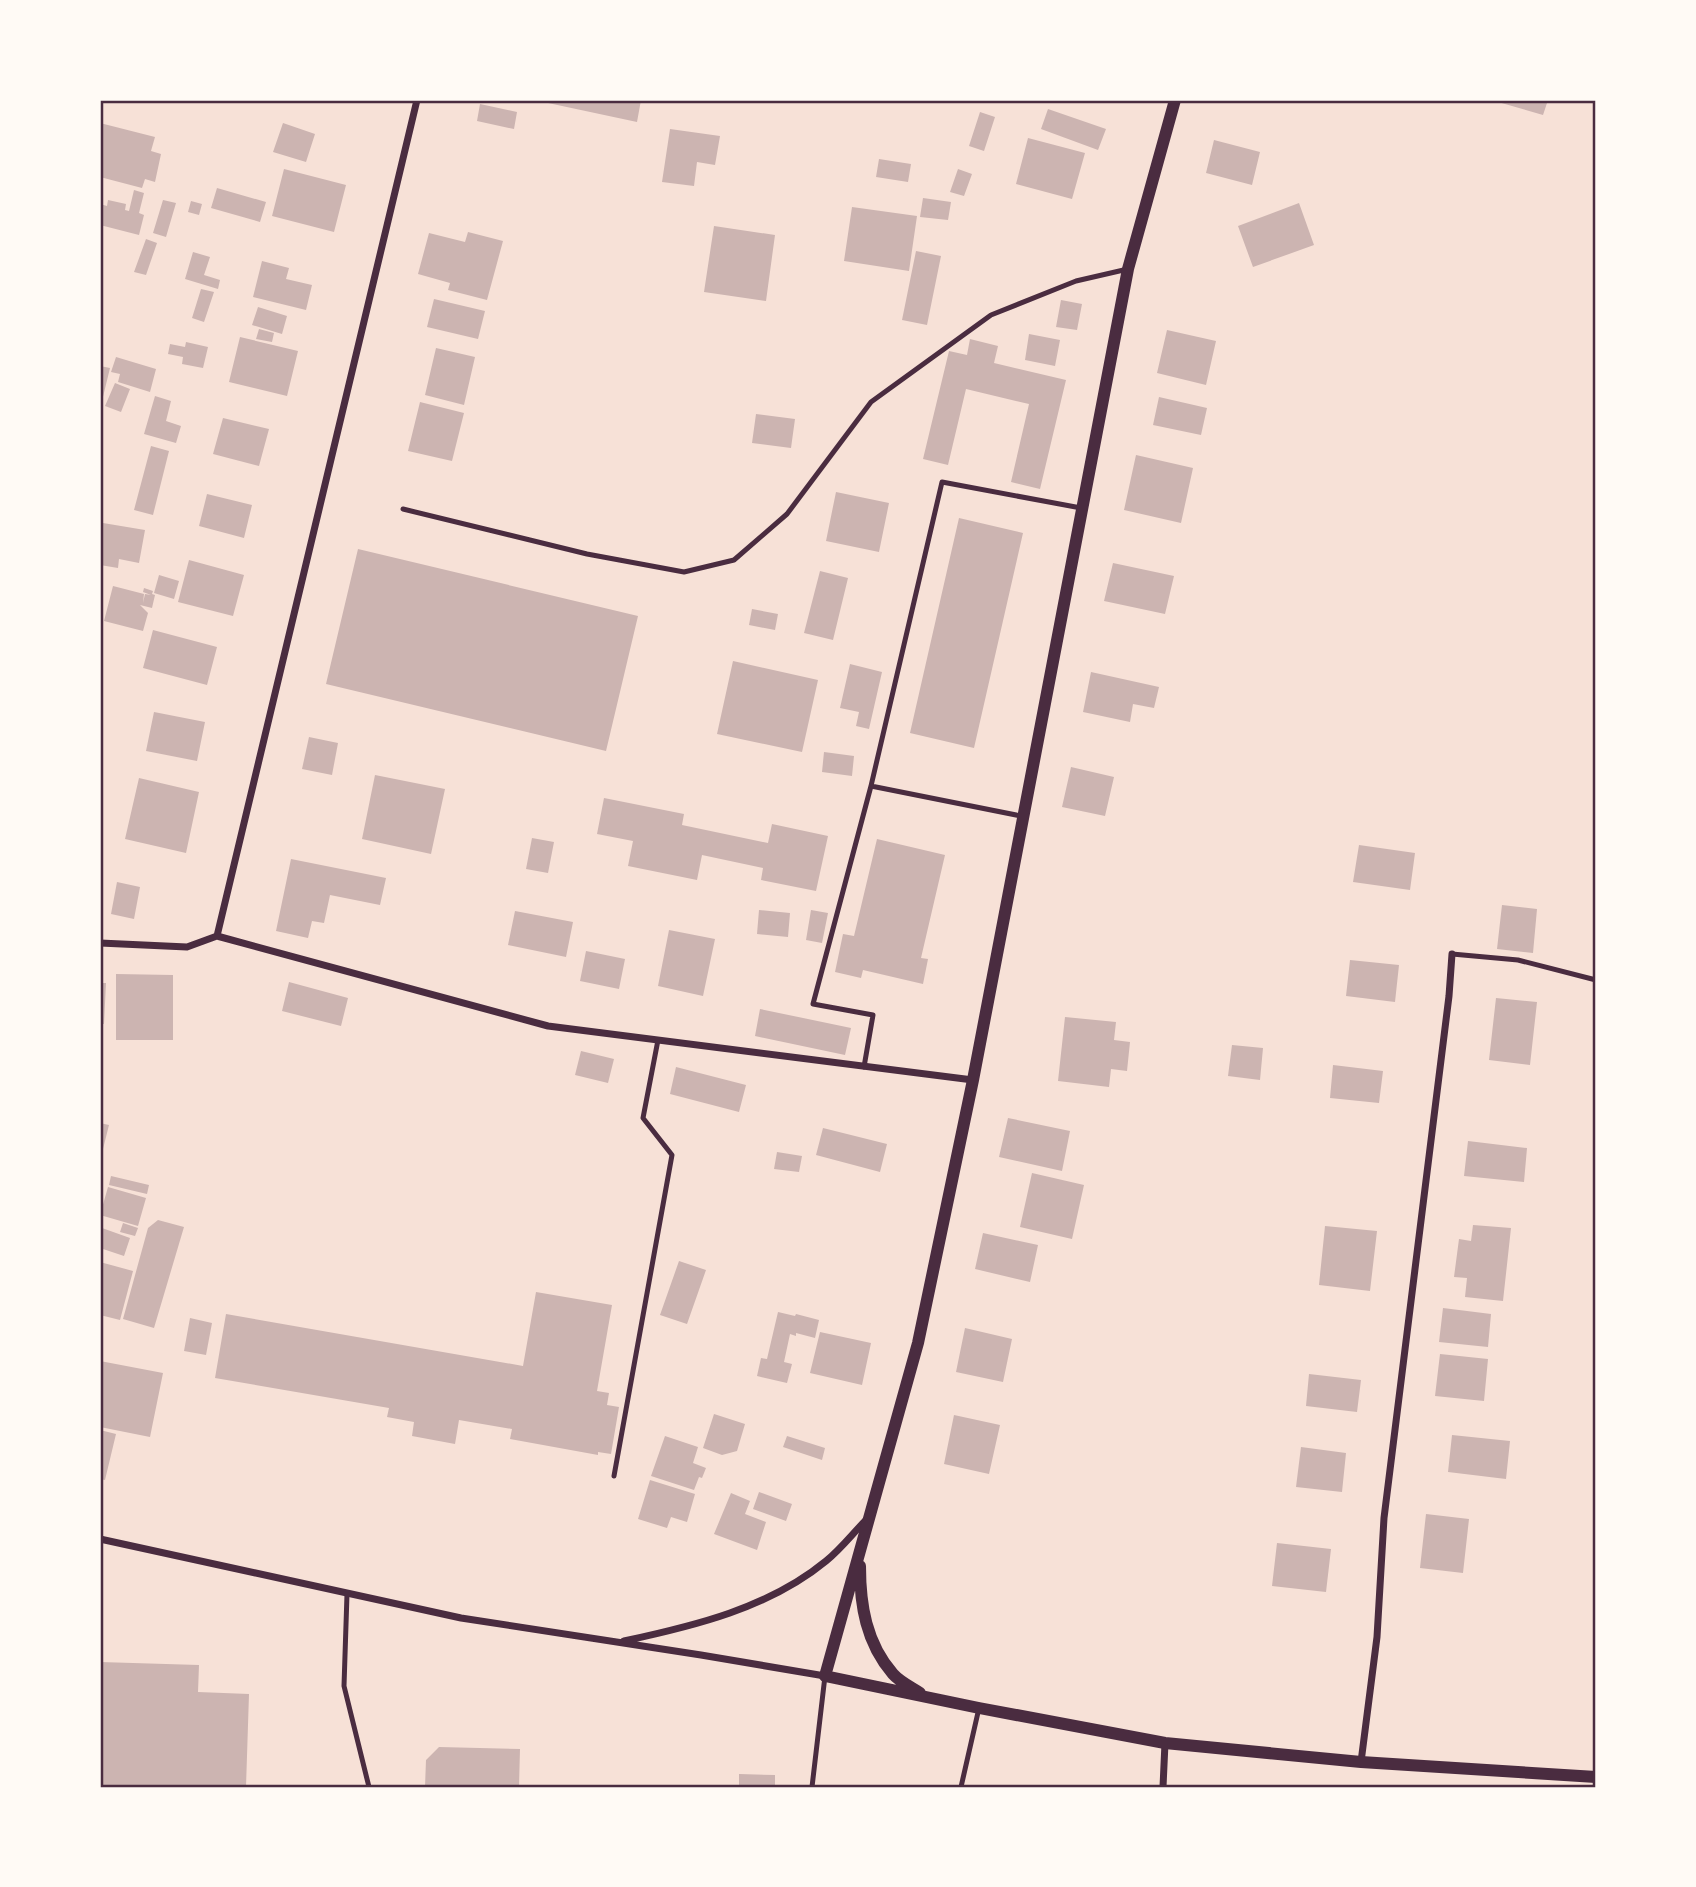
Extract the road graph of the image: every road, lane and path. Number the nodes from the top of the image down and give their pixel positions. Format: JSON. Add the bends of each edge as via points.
{"nodes":[{"id":1,"x":417,"y":100,"type":"edge"},
{"id":2,"x":1175,"y":100,"type":"edge"},
{"id":3,"x":1128,"y":269,"type":"junction"},
{"id":4,"x":1081,"y":508,"type":"junction"},
{"id":5,"x":403,"y":509,"type":"dead end"},
{"id":6,"x":871,"y":786,"type":"junction"},
{"id":7,"x":1023,"y":816,"type":"junction"},
{"id":8,"x":216,"y":936,"type":"junction"},
{"id":9,"x":100,"y":943,"type":"edge"},
{"id":10,"x":1452,"y":954,"type":"joint"},
{"id":11,"x":1596,"y":980,"type":"edge"},
{"id":12,"x":658,"y":1040,"type":"junction"},
{"id":13,"x":864,"y":1067,"type":"junction"},
{"id":14,"x":973,"y":1080,"type":"junction"},
{"id":15,"x":614,"y":1476,"type":"dead end"},
{"id":16,"x":870,"y":1516,"type":"junction"},
{"id":17,"x":100,"y":1539,"type":"edge"},
{"id":18,"x":860,"y":1551,"type":"junction"},
{"id":19,"x":347,"y":1594,"type":"junction"},
{"id":20,"x":620,"y":1642,"type":"junction"},
{"id":21,"x":825,"y":1676,"type":"junction"},
{"id":22,"x":926,"y":1697,"type":"junction"},
{"id":23,"x":979,"y":1709,"type":"junction"},
{"id":24,"x":1165,"y":1743,"type":"junction"},
{"id":25,"x":1361,"y":1762,"type":"junction"},
{"id":26,"x":1596,"y":1777,"type":"edge"},
{"id":27,"x":369,"y":1787,"type":"edge"},
{"id":28,"x":812,"y":1787,"type":"edge"},
{"id":29,"x":961,"y":1787,"type":"edge"},
{"id":30,"x":1163,"y":1787,"type":"edge"}],
"edges":[{"from":1,"to":8,"type":"street"},
{"from":2,"to":3,"type":"street"},
{"from":3,"to":4,"type":"street"},
{"from":3,"to":5,"type":"lane","via":[[1076,281],[992,315],[871,402],[788,514],[734,560],[684,572],[587,554]]},
{"from":4,"to":6,"type":"lane","via":[[942,482]]},
{"from":4,"to":7,"type":"street"},
{"from":6,"to":7,"type":"lane"},
{"from":6,"to":13,"type":"lane","via":[[813,1004],[873,1015]]},
{"from":7,"to":14,"type":"street"},
{"from":8,"to":9,"type":"street","via":[[187,947]]},
{"from":8,"to":12,"type":"street","via":[[548,1026]]},
{"from":10,"to":11,"type":"lane","via":[[1518,960]]},
{"from":10,"to":25,"type":"street","via":[[1384,1518],[1377,1637]]},
{"from":12,"to":13,"type":"street"},
{"from":12,"to":15,"type":"lane","via":[[643,1118],[672,1155]]},
{"from":13,"to":14,"type":"street"},
{"from":14,"to":16,"type":"street","via":[[918,1343]]},
{"from":16,"to":18,"type":"street"},
{"from":16,"to":20,"type":"street","via":[[827,1561],[786,1589],[728,1614]]},
{"from":17,"to":19,"type":"street"},
{"from":18,"to":21,"type":"street"},
{"from":18,"to":22,"type":"street","via":[[860,1595],[876,1650],[895,1676]]},
{"from":19,"to":20,"type":"street","via":[[461,1618]]},
{"from":19,"to":27,"type":"lane","via":[[344,1686]]},
{"from":20,"to":21,"type":"street"},
{"from":21,"to":22,"type":"street"},
{"from":21,"to":28,"type":"lane"},
{"from":22,"to":23,"type":"street"},
{"from":23,"to":24,"type":"street"},
{"from":23,"to":29,"type":"lane"},
{"from":24,"to":25,"type":"street"},
{"from":24,"to":30,"type":"street"},
{"from":25,"to":26,"type":"street"}]}
